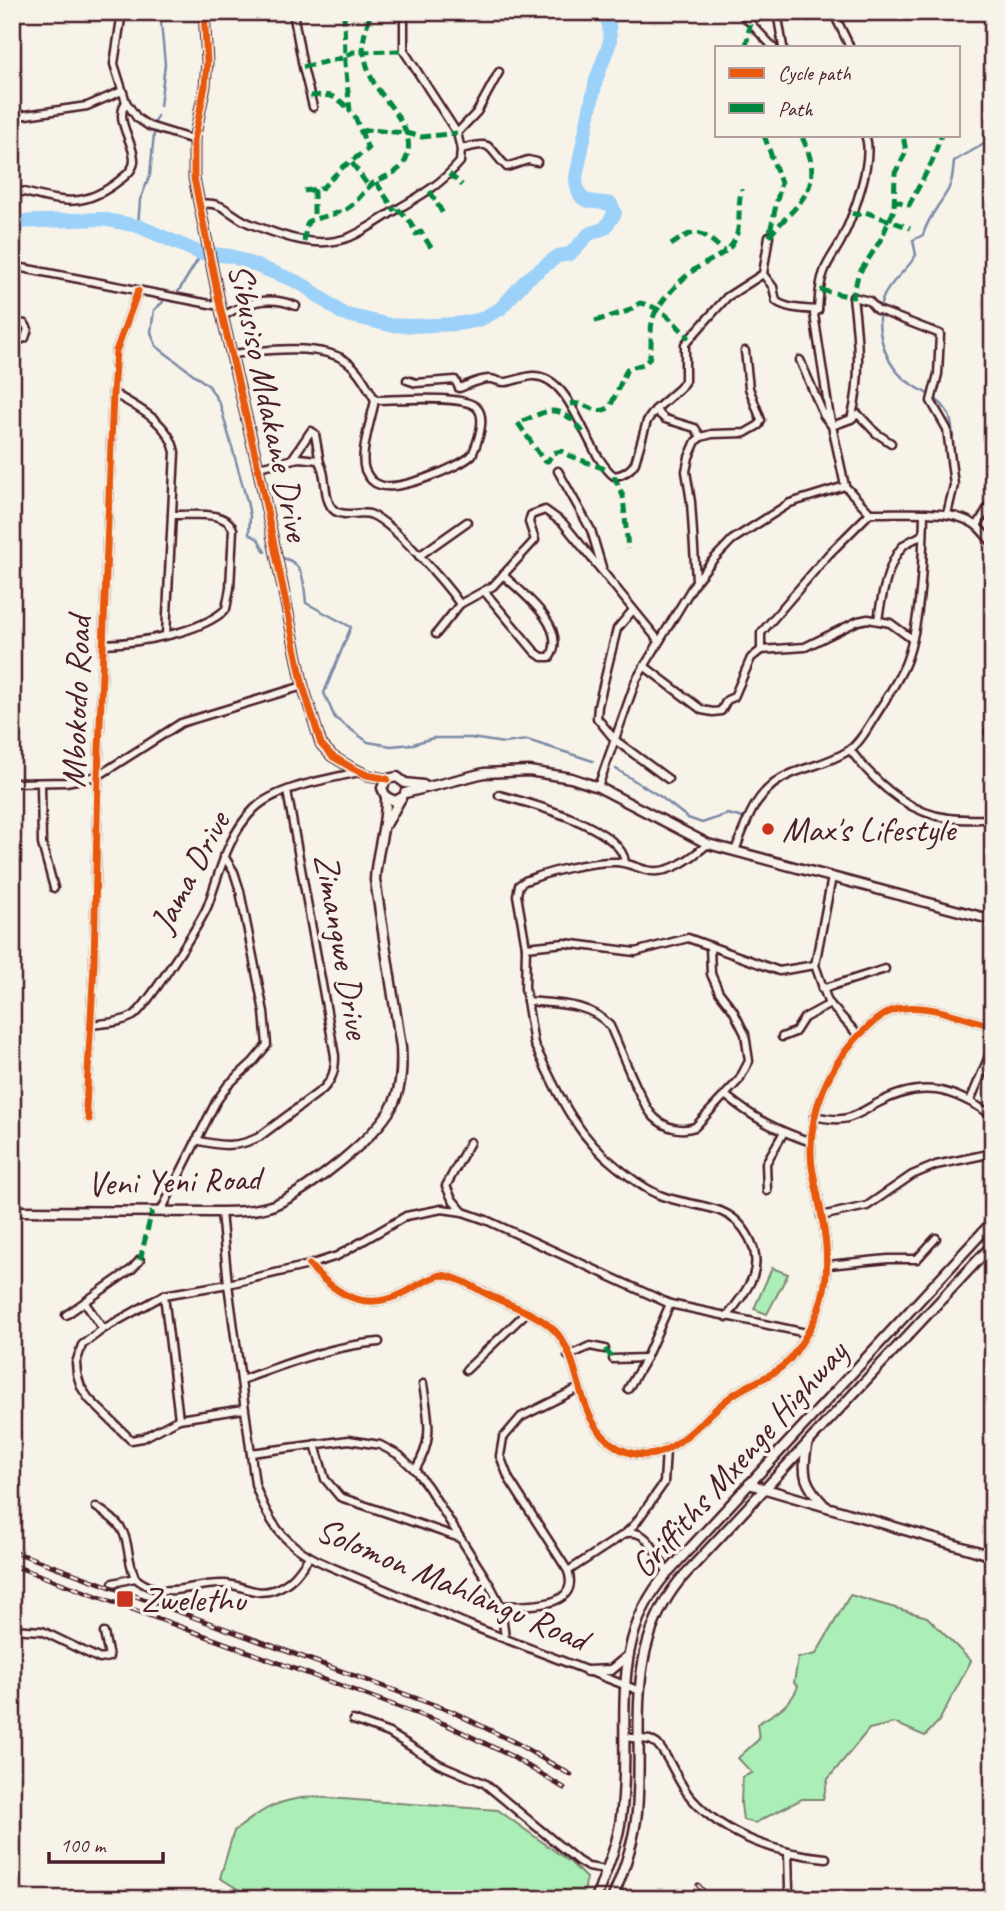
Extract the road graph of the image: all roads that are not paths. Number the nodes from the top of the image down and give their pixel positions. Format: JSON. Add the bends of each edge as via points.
{"nodes":[{"id":1,"x":122,"y":12,"type":"edge"},
{"id":2,"x":204,"y":12,"type":"edge"},
{"id":3,"x":293,"y":12,"type":"edge"},
{"id":4,"x":404,"y":12,"type":"edge"},
{"id":5,"x":740,"y":12,"type":"edge"},
{"id":6,"x":777,"y":12,"type":"edge"},
{"id":7,"x":836,"y":14,"type":"edge"},
{"id":8,"x":772,"y":46,"type":"edge"},
{"id":9,"x":783,"y":46,"type":"edge"},
{"id":10,"x":850,"y":46,"type":"edge"},
{"id":11,"x":499,"y":72,"type":"dead end"},
{"id":12,"x":122,"y":91,"type":"junction"},
{"id":13,"x":127,"y":102,"type":"junction"},
{"id":14,"x":313,"y":107,"type":"dead end"},
{"id":15,"x":12,"y":117,"type":"edge"},
{"id":16,"x":457,"y":133,"type":"junction"},
{"id":17,"x":865,"y":136,"type":"edge"},
{"id":18,"x":194,"y":140,"type":"junction"},
{"id":19,"x":461,"y":149,"type":"junction"},
{"id":20,"x":537,"y":162,"type":"dead end"},
{"id":21,"x":12,"y":189,"type":"edge"},
{"id":22,"x":199,"y":204,"type":"junction"},
{"id":23,"x":769,"y":236,"type":"dead end"},
{"id":24,"x":12,"y":266,"type":"edge"},
{"id":25,"x":763,"y":274,"type":"junction"},
{"id":26,"x":138,"y":290,"type":"junction"},
{"id":27,"x":220,"y":306,"type":"junction"},
{"id":28,"x":296,"y":306,"type":"dead end"},
{"id":29,"x":818,"y":310,"type":"junction"},
{"id":30,"x":223,"y":316,"type":"junction"},
{"id":31,"x":12,"y":322,"type":"edge"},
{"id":32,"x":12,"y":343,"type":"edge"},
{"id":33,"x":745,"y":351,"type":"dead end"},
{"id":34,"x":233,"y":355,"type":"junction"},
{"id":35,"x":800,"y":360,"type":"dead end"},
{"id":36,"x":407,"y":380,"type":"dead end"},
{"id":37,"x":113,"y":393,"type":"junction"},
{"id":38,"x":375,"y":400,"type":"junction"},
{"id":39,"x":654,"y":410,"type":"junction"},
{"id":40,"x":851,"y":419,"type":"junction"},
{"id":41,"x":832,"y":426,"type":"junction"},
{"id":42,"x":701,"y":437,"type":"junction"},
{"id":43,"x":891,"y":443,"type":"dead end"},
{"id":44,"x":292,"y":459,"type":"junction"},
{"id":45,"x":320,"y":463,"type":"junction"},
{"id":46,"x":258,"y":467,"type":"junction"},
{"id":47,"x":558,"y":471,"type":"dead end"},
{"id":48,"x":845,"y":486,"type":"junction"},
{"id":49,"x":993,"y":499,"type":"edge"},
{"id":50,"x":870,"y":513,"type":"junction"},
{"id":51,"x":924,"y":514,"type":"junction"},
{"id":52,"x":947,"y":514,"type":"junction"},
{"id":53,"x":172,"y":515,"type":"junction"},
{"id":54,"x":467,"y":522,"type":"dead end"},
{"id":55,"x":977,"y":526,"type":"junction"},
{"id":56,"x":923,"y":534,"type":"junction"},
{"id":57,"x":993,"y":544,"type":"edge"},
{"id":58,"x":419,"y":556,"type":"junction"},
{"id":59,"x":602,"y":570,"type":"junction"},
{"id":60,"x":503,"y":575,"type":"junction"},
{"id":61,"x":696,"y":582,"type":"junction"},
{"id":62,"x":484,"y":592,"type":"junction"},
{"id":63,"x":460,"y":604,"type":"junction"},
{"id":64,"x":633,"y":610,"type":"junction"},
{"id":65,"x":877,"y":620,"type":"junction"},
{"id":66,"x":436,"y":634,"type":"dead end"},
{"id":67,"x":166,"y":635,"type":"junction"},
{"id":68,"x":912,"y":639,"type":"junction"},
{"id":69,"x":659,"y":641,"type":"junction"},
{"id":70,"x":104,"y":644,"type":"junction"},
{"id":71,"x":761,"y":650,"type":"junction"},
{"id":72,"x":644,"y":666,"type":"junction"},
{"id":73,"x":303,"y":686,"type":"junction"},
{"id":74,"x":993,"y":722,"type":"edge"},
{"id":75,"x":989,"y":732,"type":"dead end"},
{"id":76,"x":615,"y":740,"type":"junction"},
{"id":77,"x":850,"y":750,"type":"junction"},
{"id":78,"x":363,"y":773,"type":"junction"},
{"id":79,"x":98,"y":776,"type":"junction"},
{"id":80,"x":387,"y":779,"type":"junction"},
{"id":81,"x":668,"y":779,"type":"dead end"},
{"id":82,"x":443,"y":782,"type":"junction"},
{"id":83,"x":12,"y":783,"type":"edge"},
{"id":84,"x":405,"y":783,"type":"junction"},
{"id":85,"x":41,"y":784,"type":"junction"},
{"id":86,"x":598,"y":787,"type":"junction"},
{"id":87,"x":382,"y":788,"type":"junction"},
{"id":88,"x":287,"y":791,"type":"junction"},
{"id":89,"x":499,"y":794,"type":"dead end"},
{"id":90,"x":403,"y":796,"type":"junction"},
{"id":91,"x":386,"y":797,"type":"junction"},
{"id":92,"x":993,"y":819,"type":"edge"},
{"id":93,"x":385,"y":826,"type":"junction"},
{"id":94,"x":708,"y":844,"type":"junction"},
{"id":95,"x":735,"y":851,"type":"junction"},
{"id":96,"x":224,"y":856,"type":"junction"},
{"id":97,"x":625,"y":862,"type":"junction"},
{"id":98,"x":832,"y":877,"type":"junction"},
{"id":99,"x":54,"y":888,"type":"dead end"},
{"id":100,"x":993,"y":920,"type":"edge"},
{"id":101,"x":710,"y":946,"type":"junction"},
{"id":102,"x":526,"y":947,"type":"junction"},
{"id":103,"x":815,"y":965,"type":"junction"},
{"id":104,"x":886,"y":969,"type":"dead end"},
{"id":105,"x":822,"y":989,"type":"junction"},
{"id":106,"x":527,"y":1001,"type":"junction"},
{"id":107,"x":830,"y":1004,"type":"junction"},
{"id":108,"x":91,"y":1025,"type":"junction"},
{"id":109,"x":993,"y":1026,"type":"edge"},
{"id":110,"x":858,"y":1035,"type":"junction"},
{"id":111,"x":782,"y":1037,"type":"dead end"},
{"id":112,"x":993,"y":1046,"type":"edge"},
{"id":113,"x":725,"y":1095,"type":"junction"},
{"id":114,"x":970,"y":1101,"type":"junction"},
{"id":115,"x":814,"y":1116,"type":"junction"},
{"id":116,"x":993,"y":1116,"type":"edge"},
{"id":117,"x":89,"y":1119,"type":"dead end"},
{"id":118,"x":784,"y":1132,"type":"junction"},
{"id":119,"x":196,"y":1140,"type":"junction"},
{"id":120,"x":470,"y":1142,"type":"dead end"},
{"id":121,"x":811,"y":1142,"type":"junction"},
{"id":122,"x":993,"y":1153,"type":"edge"},
{"id":123,"x":767,"y":1191,"type":"dead end"},
{"id":124,"x":12,"y":1211,"type":"edge"},
{"id":125,"x":161,"y":1211,"type":"junction"},
{"id":126,"x":221,"y":1212,"type":"junction"},
{"id":127,"x":463,"y":1212,"type":"junction"},
{"id":128,"x":821,"y":1216,"type":"junction"},
{"id":129,"x":993,"y":1221,"type":"edge"},
{"id":130,"x":936,"y":1238,"type":"dead end"},
{"id":131,"x":993,"y":1244,"type":"edge"},
{"id":132,"x":141,"y":1260,"type":"dead end"},
{"id":133,"x":310,"y":1265,"type":"junction"},
{"id":134,"x":828,"y":1265,"type":"junction"},
{"id":135,"x":228,"y":1284,"type":"junction"},
{"id":136,"x":164,"y":1296,"type":"junction"},
{"id":137,"x":85,"y":1303,"type":"junction"},
{"id":138,"x":670,"y":1304,"type":"junction"},
{"id":139,"x":527,"y":1312,"type":"junction"},
{"id":140,"x":66,"y":1315,"type":"dead end"},
{"id":141,"x":727,"y":1317,"type":"junction"},
{"id":142,"x":103,"y":1329,"type":"junction"},
{"id":143,"x":806,"y":1334,"type":"junction"},
{"id":144,"x":379,"y":1342,"type":"dead end"},
{"id":145,"x":605,"y":1349,"type":"dead end"},
{"id":146,"x":568,"y":1356,"type":"junction"},
{"id":147,"x":646,"y":1358,"type":"junction"},
{"id":148,"x":613,"y":1359,"type":"dead end"},
{"id":149,"x":466,"y":1370,"type":"dead end"},
{"id":150,"x":241,"y":1380,"type":"junction"},
{"id":151,"x":423,"y":1384,"type":"dead end"},
{"id":152,"x":579,"y":1388,"type":"junction"},
{"id":153,"x":628,"y":1389,"type":"dead end"},
{"id":154,"x":244,"y":1409,"type":"junction"},
{"id":155,"x":179,"y":1419,"type":"junction"},
{"id":156,"x":808,"y":1443,"type":"junction"},
{"id":157,"x":315,"y":1444,"type":"junction"},
{"id":158,"x":666,"y":1449,"type":"junction"},
{"id":159,"x":251,"y":1453,"type":"junction"},
{"id":160,"x":415,"y":1471,"type":"junction"},
{"id":161,"x":749,"y":1484,"type":"junction"},
{"id":162,"x":764,"y":1490,"type":"junction"},
{"id":163,"x":96,"y":1507,"type":"dead end"},
{"id":164,"x":827,"y":1508,"type":"junction"},
{"id":165,"x":626,"y":1533,"type":"junction"},
{"id":166,"x":461,"y":1538,"type":"junction"},
{"id":167,"x":993,"y":1556,"type":"edge"},
{"id":168,"x":309,"y":1557,"type":"junction"},
{"id":169,"x":568,"y":1571,"type":"junction"},
{"id":170,"x":668,"y":1572,"type":"junction"},
{"id":171,"x":135,"y":1578,"type":"junction"},
{"id":172,"x":113,"y":1583,"type":"dead end"},
{"id":173,"x":501,"y":1606,"type":"junction"},
{"id":174,"x":12,"y":1629,"type":"edge"},
{"id":175,"x":104,"y":1633,"type":"dead end"},
{"id":176,"x":505,"y":1638,"type":"junction"},
{"id":177,"x":628,"y":1656,"type":"junction"},
{"id":178,"x":587,"y":1671,"type":"junction"},
{"id":179,"x":625,"y":1685,"type":"junction"},
{"id":180,"x":640,"y":1691,"type":"junction"},
{"id":181,"x":353,"y":1720,"type":"dead end"},
{"id":182,"x":624,"y":1737,"type":"junction"},
{"id":183,"x":639,"y":1738,"type":"junction"},
{"id":184,"x":788,"y":1852,"type":"junction"},
{"id":185,"x":827,"y":1858,"type":"dead end"},
{"id":186,"x":607,"y":1870,"type":"junction"},
{"id":187,"x":596,"y":1899,"type":"edge"},
{"id":188,"x":612,"y":1899,"type":"edge"},
{"id":189,"x":786,"y":1899,"type":"edge"}],
"edges":[{"from":1,"to":12,"type":"street","via":[[114,57]]},
{"from":2,"to":18,"type":"street","name":"Sibusiso Mdakane Drive","via":[[207,62]]},
{"from":3,"to":14,"type":"street"},
{"from":4,"to":16,"type":"street","via":[[404,51]]},
{"from":5,"to":8,"type":"street"},
{"from":6,"to":9,"type":"street"},
{"from":7,"to":10,"type":"street"},
{"from":11,"to":16,"type":"street","via":[[477,112]]},
{"from":12,"to":13,"type":"street"},
{"from":12,"to":15,"type":"street","via":[[87,106]]},
{"from":13,"to":18,"type":"street","via":[[149,126]]},
{"from":13,"to":21,"type":"street","via":[[122,118],[135,160],[123,178],[83,201]]},
{"from":16,"to":19,"type":"street"},
{"from":17,"to":29,"type":"street","via":[[866,163],[847,228],[824,272]]},
{"from":18,"to":22,"type":"street","name":"Sibusiso Mdakane Drive"},
{"from":19,"to":20,"type":"street","via":[[490,146],[508,167],[528,160]]},
{"from":19,"to":22,"type":"street","via":[[460,162],[430,191],[338,240],[304,242],[247,223],[212,202]]},
{"from":22,"to":27,"type":"street","name":"Sibusiso Mdakane Drive"},
{"from":23,"to":25,"type":"street"},
{"from":24,"to":26,"type":"street"},
{"from":25,"to":29,"type":"street","via":[[778,303]]},
{"from":25,"to":39,"type":"street","via":[[727,297],[689,338],[683,351],[684,381]]},
{"from":26,"to":27,"type":"street"},
{"from":26,"to":37,"type":"street","name":"Mbokodo Road","via":[[117,351]]},
{"from":27,"to":30,"type":"street","name":"Sibusiso Mdakane Drive"},
{"from":28,"to":30,"type":"street","via":[[265,300]]},
{"from":29,"to":41,"type":"street","via":[[814,314]]},
{"from":30,"to":34,"type":"street","name":"Sibusiso Mdakane Drive"},
{"from":31,"to":32,"type":"street","via":[[29,329],[25,338]]},
{"from":33,"to":42,"type":"street","via":[[760,425],[745,433]]},
{"from":34,"to":38,"type":"street","via":[[260,350],[337,355],[355,369]]},
{"from":34,"to":46,"type":"street","name":"Sibusiso Mdakane Drive"},
{"from":35,"to":41,"type":"street"},
{"from":36,"to":39,"type":"street","via":[[454,380],[459,388],[491,379],[502,383],[533,376],[548,379],[566,396],[605,469],[614,476],[633,466]]},
{"from":37,"to":53,"type":"street","via":[[171,437],[175,452]]},
{"from":37,"to":70,"type":"street","name":"Mbokodo Road"},
{"from":38,"to":38,"type":"street","via":[[459,400],[474,405],[481,420],[472,455],[410,483],[379,485],[370,479],[363,464]]},
{"from":39,"to":42,"type":"street","via":[[665,419],[695,428]]},
{"from":40,"to":41,"type":"street"},
{"from":40,"to":43,"type":"street","via":[[858,414]]},
{"from":40,"to":52,"type":"street","via":[[857,348],[853,297],[940,334],[931,401],[948,434],[954,485]]},
{"from":41,"to":48,"type":"street"},
{"from":42,"to":61,"type":"street","via":[[686,471]]},
{"from":44,"to":45,"type":"street","via":[[311,458]]},
{"from":44,"to":45,"type":"street","via":[[311,431]]},
{"from":44,"to":46,"type":"street"},
{"from":45,"to":58,"type":"street","via":[[328,500],[335,510],[377,517]]},
{"from":46,"to":73,"type":"street","name":"Sibusiso Mdakane Drive"},
{"from":47,"to":59,"type":"street","via":[[591,530]]},
{"from":48,"to":50,"type":"street"},
{"from":48,"to":61,"type":"street","via":[[790,503],[758,522],[720,551]]},
{"from":49,"to":55,"type":"street"},
{"from":50,"to":51,"type":"street"},
{"from":50,"to":71,"type":"street","via":[[761,633]]},
{"from":51,"to":52,"type":"street"},
{"from":51,"to":56,"type":"street"},
{"from":52,"to":55,"type":"street"},
{"from":53,"to":67,"type":"street"},
{"from":53,"to":67,"type":"street","via":[[217,516],[233,529],[226,609]]},
{"from":54,"to":58,"type":"street"},
{"from":55,"to":57,"type":"street"},
{"from":56,"to":65,"type":"street","via":[[896,555]]},
{"from":56,"to":68,"type":"street"},
{"from":58,"to":63,"type":"street"},
{"from":59,"to":60,"type":"street","via":[[563,523],[541,510],[531,515],[529,522],[535,540]]},
{"from":59,"to":64,"type":"street"},
{"from":60,"to":62,"type":"street"},
{"from":60,"to":62,"type":"street","via":[[547,619],[553,634],[551,657],[535,652]]},
{"from":61,"to":69,"type":"street"},
{"from":62,"to":63,"type":"street"},
{"from":63,"to":66,"type":"street"},
{"from":64,"to":69,"type":"street"},
{"from":64,"to":76,"type":"street","via":[[617,629],[597,709],[598,721]]},
{"from":65,"to":68,"type":"street","via":[[890,623]]},
{"from":65,"to":71,"type":"street","via":[[858,621],[805,647]]},
{"from":67,"to":70,"type":"street","via":[[145,642]]},
{"from":68,"to":77,"type":"street","via":[[899,676]]},
{"from":69,"to":72,"type":"street"},
{"from":70,"to":79,"type":"street","name":"Mbokodo Road"},
{"from":71,"to":72,"type":"street","via":[[751,658],[734,697],[717,712],[702,710]]},
{"from":72,"to":76,"type":"street"},
{"from":73,"to":78,"type":"street","name":"Sibusiso Mdakane Drive","via":[[321,744],[342,763]]},
{"from":73,"to":79,"type":"street","via":[[181,723]]},
{"from":74,"to":75,"type":"street"},
{"from":76,"to":81,"type":"street"},
{"from":76,"to":86,"type":"street"},
{"from":77,"to":92,"type":"street","via":[[879,785],[918,808],[947,818]]},
{"from":77,"to":95,"type":"street","via":[[768,787],[751,810]]},
{"from":78,"to":80,"type":"street","name":"Sibusiso Mdakane Drive"},
{"from":78,"to":87,"type":"street","name":"Sibusiso Mdakane Drive"},
{"from":78,"to":88,"type":"street","name":"Jama Drive"},
{"from":79,"to":85,"type":"street"},
{"from":79,"to":108,"type":"street","name":"Mbokodo Road"},
{"from":80,"to":84,"type":"street","via":[[397,777]]},
{"from":80,"to":87,"type":"street"},
{"from":82,"to":84,"type":"street"},
{"from":82,"to":86,"type":"street","via":[[484,773],[529,771]]},
{"from":82,"to":90,"type":"street"},
{"from":83,"to":85,"type":"street"},
{"from":84,"to":90,"type":"street","name":"Veni Yeni Road"},
{"from":85,"to":99,"type":"street","via":[[42,844]]},
{"from":86,"to":94,"type":"street"},
{"from":87,"to":91,"type":"street","name":"Veni Yeni Road"},
{"from":88,"to":96,"type":"street","name":"Jama Drive","via":[[255,807]]},
{"from":88,"to":119,"type":"street","name":"Zimangwe Drive","via":[[335,1056],[334,1073],[323,1089],[248,1143],[231,1146]]},
{"from":89,"to":97,"type":"street","via":[[574,819],[614,843]]},
{"from":90,"to":91,"type":"street","via":[[392,801]]},
{"from":90,"to":93,"type":"street","name":"Veni Yeni Road"},
{"from":91,"to":93,"type":"street","name":"Veni Yeni Road"},
{"from":93,"to":126,"type":"street","name":"Veni Yeni Road","via":[[374,880],[401,1047],[395,1102],[373,1133],[298,1192],[271,1206]]},
{"from":94,"to":95,"type":"street"},
{"from":94,"to":97,"type":"street","via":[[663,871]]},
{"from":95,"to":98,"type":"street"},
{"from":96,"to":108,"type":"street","name":"Jama Drive","via":[[200,922],[138,1012],[120,1021]]},
{"from":96,"to":119,"type":"street","via":[[240,891],[268,1041],[228,1085]]},
{"from":97,"to":102,"type":"street","via":[[594,864],[522,883],[517,895]]},
{"from":98,"to":100,"type":"street"},
{"from":98,"to":103,"type":"street"},
{"from":101,"to":102,"type":"street","via":[[688,938],[635,953],[565,943]]},
{"from":101,"to":103,"type":"street","via":[[779,971]]},
{"from":101,"to":113,"type":"street","via":[[711,974],[749,1046],[745,1071]]},
{"from":102,"to":106,"type":"street"},
{"from":103,"to":105,"type":"street"},
{"from":104,"to":105,"type":"street"},
{"from":105,"to":107,"type":"street"},
{"from":106,"to":113,"type":"street","via":[[582,1008],[607,1022],[647,1106],[664,1125],[695,1127]]},
{"from":106,"to":141,"type":"street","via":[[534,1044],[584,1138],[647,1188],[723,1212],[742,1226],[752,1246],[755,1269]]},
{"from":107,"to":110,"type":"street"},
{"from":107,"to":111,"type":"street"},
{"from":108,"to":117,"type":"street","name":"Mbokodo Road"},
{"from":109,"to":110,"type":"street","via":[[906,1007],[877,1019]]},
{"from":110,"to":115,"type":"street","via":[[833,1067]]},
{"from":112,"to":114,"type":"street"},
{"from":113,"to":118,"type":"street","via":[[750,1116]]},
{"from":114,"to":115,"type":"street","via":[[945,1091],[911,1090],[847,1120]]},
{"from":114,"to":116,"type":"street"},
{"from":115,"to":121,"type":"street"},
{"from":118,"to":121,"type":"street"},
{"from":118,"to":123,"type":"street","via":[[766,1163]]},
{"from":119,"to":125,"type":"street"},
{"from":120,"to":127,"type":"street","via":[[446,1186]]},
{"from":121,"to":128,"type":"street"},
{"from":122,"to":128,"type":"street","via":[[936,1165],[912,1175],[867,1206]]},
{"from":124,"to":125,"type":"street","name":"Veni Yeni Road"},
{"from":125,"to":126,"type":"street","name":"Veni Yeni Road"},
{"from":126,"to":135,"type":"street","name":"Solomon Mahlangu Road"},
{"from":127,"to":133,"type":"street","via":[[442,1209],[406,1216],[358,1245]]},
{"from":127,"to":138,"type":"street"},
{"from":128,"to":134,"type":"street"},
{"from":129,"to":161,"type":"street","name":"Griffiths Mxenge Highway"},
{"from":130,"to":134,"type":"street","via":[[917,1259]]},
{"from":131,"to":156,"type":"street","name":"Griffiths Mxenge Highway"},
{"from":132,"to":137,"type":"street"},
{"from":133,"to":135,"type":"street"},
{"from":133,"to":139,"type":"street","via":[[329,1285],[370,1302],[393,1298],[441,1275]]},
{"from":134,"to":143,"type":"street","via":[[822,1300]]},
{"from":135,"to":136,"type":"street"},
{"from":135,"to":150,"type":"street","name":"Solomon Mahlangu Road"},
{"from":136,"to":142,"type":"street"},
{"from":136,"to":155,"type":"street"},
{"from":137,"to":140,"type":"street"},
{"from":137,"to":142,"type":"street"},
{"from":138,"to":141,"type":"street"},
{"from":138,"to":147,"type":"street"},
{"from":139,"to":146,"type":"street","via":[[554,1330]]},
{"from":139,"to":149,"type":"street"},
{"from":141,"to":143,"type":"street"},
{"from":142,"to":155,"type":"street","via":[[82,1345],[76,1363],[89,1399],[131,1440]]},
{"from":143,"to":158,"type":"street","via":[[780,1369],[736,1393]]},
{"from":144,"to":150,"type":"street","via":[[323,1351]]},
{"from":145,"to":146,"type":"street","via":[[590,1346]]},
{"from":146,"to":152,"type":"street"},
{"from":147,"to":148,"type":"street"},
{"from":147,"to":153,"type":"street"},
{"from":150,"to":154,"type":"street","name":"Solomon Mahlangu Road"},
{"from":151,"to":160,"type":"street","via":[[429,1443]]},
{"from":152,"to":158,"type":"street","via":[[601,1434],[617,1447],[645,1455]]},
{"from":152,"to":169,"type":"street","via":[[521,1417],[503,1438],[500,1456],[509,1479]]},
{"from":154,"to":155,"type":"street"},
{"from":154,"to":159,"type":"street","name":"Solomon Mahlangu Road"},
{"from":156,"to":162,"type":"street","name":"Griffiths Mxenge Highway"},
{"from":156,"to":164,"type":"street","via":[[804,1477]]},
{"from":157,"to":159,"type":"street"},
{"from":157,"to":160,"type":"street","via":[[349,1440],[380,1445]]},
{"from":157,"to":166,"type":"street","via":[[325,1479],[340,1497]]},
{"from":158,"to":165,"type":"street","via":[[664,1483]]},
{"from":159,"to":168,"type":"street","name":"Solomon Mahlangu Road","via":[[265,1512],[285,1539]]},
{"from":160,"to":166,"type":"street"},
{"from":161,"to":162,"type":"street"},
{"from":161,"to":170,"type":"street","name":"Griffiths Mxenge Highway"},
{"from":162,"to":164,"type":"street"},
{"from":162,"to":180,"type":"street","name":"Griffiths Mxenge Highway","via":[[666,1599],[652,1623]]},
{"from":163,"to":171,"type":"street","via":[[122,1530]]},
{"from":164,"to":167,"type":"street"},
{"from":165,"to":169,"type":"street"},
{"from":165,"to":170,"type":"street","via":[[635,1532],[648,1540]]},
{"from":166,"to":173,"type":"street"},
{"from":168,"to":171,"type":"street","via":[[284,1586],[260,1593],[224,1584],[158,1590]]},
{"from":168,"to":176,"type":"street","name":"Solomon Mahlangu Road"},
{"from":169,"to":173,"type":"street","via":[[570,1585],[563,1598],[546,1604]]},
{"from":170,"to":177,"type":"street","name":"Griffiths Mxenge Highway","via":[[644,1604]]},
{"from":171,"to":172,"type":"street"},
{"from":173,"to":176,"type":"street"},
{"from":174,"to":175,"type":"street","via":[[42,1631],[100,1659],[109,1657]]},
{"from":176,"to":178,"type":"street","name":"Solomon Mahlangu Road"},
{"from":177,"to":178,"type":"street","via":[[611,1670]]},
{"from":177,"to":179,"type":"street","name":"Griffiths Mxenge Highway"},
{"from":178,"to":179,"type":"street","name":"Solomon Mahlangu Road"},
{"from":179,"to":180,"type":"street","name":"Solomon Mahlangu Road"},
{"from":179,"to":182,"type":"street","name":"Griffiths Mxenge Highway"},
{"from":180,"to":183,"type":"street","name":"Griffiths Mxenge Highway"},
{"from":181,"to":186,"type":"street","via":[[390,1733],[439,1764],[484,1783],[578,1861]]},
{"from":182,"to":183,"type":"street"},
{"from":182,"to":186,"type":"street","name":"Griffiths Mxenge Highway","via":[[621,1818]]},
{"from":183,"to":184,"type":"street","via":[[661,1748],[692,1799],[713,1818],[748,1839]]},
{"from":183,"to":188,"type":"street","name":"Griffiths Mxenge Highway","via":[[632,1844]]},
{"from":184,"to":185,"type":"street"},
{"from":184,"to":189,"type":"street"},
{"from":186,"to":187,"type":"street","name":"Griffiths Mxenge Highway"}]}
